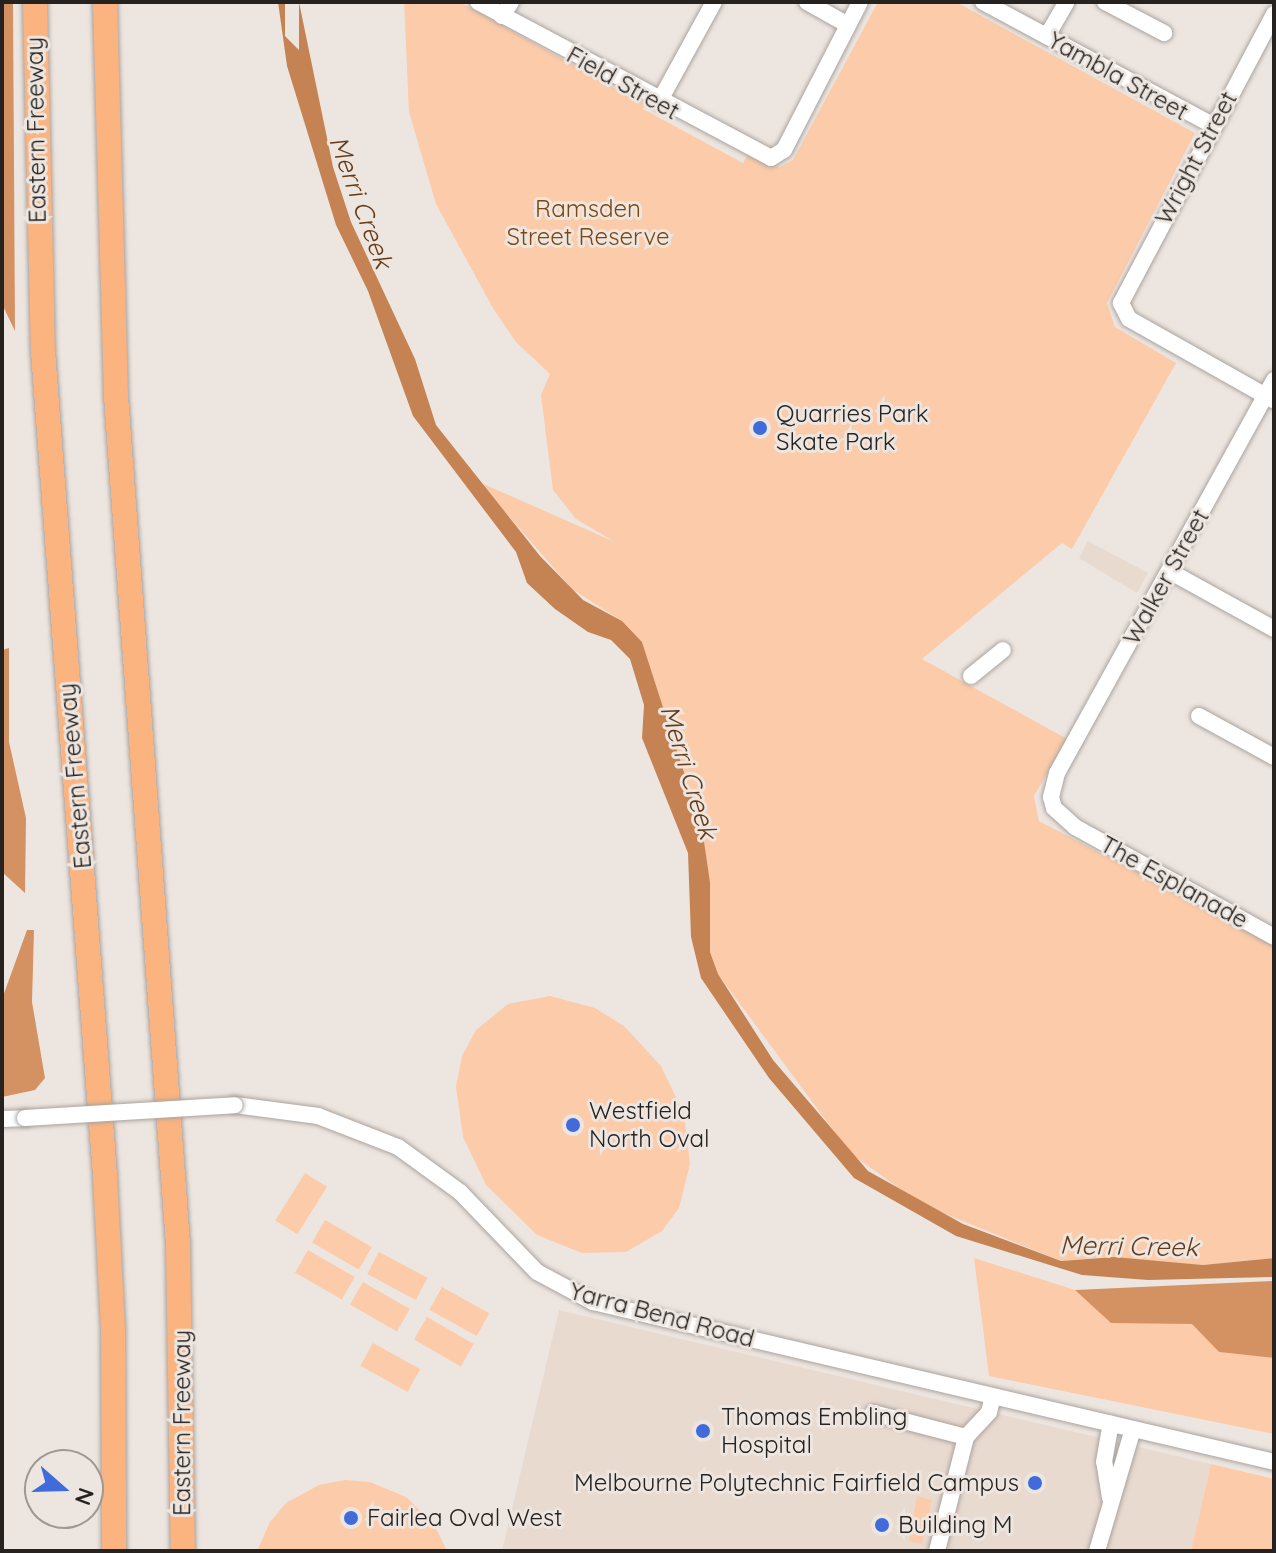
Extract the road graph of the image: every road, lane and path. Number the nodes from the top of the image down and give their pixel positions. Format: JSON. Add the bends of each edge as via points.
{"nodes":[{"id":1,"x":35,"y":2,"type":"edge"},
{"id":2,"x":105,"y":2,"type":"edge"},
{"id":3,"x":478,"y":2,"type":"edge"},
{"id":4,"x":714,"y":2,"type":"edge"},
{"id":5,"x":807,"y":2,"type":"edge"},
{"id":6,"x":860,"y":2,"type":"edge"},
{"id":7,"x":983,"y":2,"type":"edge"},
{"id":8,"x":1067,"y":2,"type":"edge"},
{"id":9,"x":1105,"y":2,"type":"edge"},
{"id":10,"x":506,"y":9,"type":"edge"},
{"id":11,"x":1274,"y":14,"type":"edge"},
{"id":12,"x":848,"y":25,"type":"junction"},
{"id":13,"x":1164,"y":33,"type":"dead end"},
{"id":14,"x":1047,"y":36,"type":"junction"},
{"id":15,"x":659,"y":102,"type":"junction"},
{"id":16,"x":1212,"y":125,"type":"junction"},
{"id":17,"x":1271,"y":392,"type":"edge"},
{"id":18,"x":1169,"y":571,"type":"junction"},
{"id":19,"x":1274,"y":629,"type":"edge"},
{"id":20,"x":1003,"y":650,"type":"dead end"},
{"id":21,"x":971,"y":676,"type":"dead end"},
{"id":22,"x":1199,"y":716,"type":"dead end"},
{"id":23,"x":1274,"y":757,"type":"edge"},
{"id":24,"x":1047,"y":805,"type":"joint"},
{"id":25,"x":1274,"y":937,"type":"edge"},
{"id":26,"x":2,"y":1119,"type":"edge"},
{"id":27,"x":993,"y":1396,"type":"junction"},
{"id":28,"x":873,"y":1413,"type":"dead end"},
{"id":29,"x":1111,"y":1424,"type":"junction"},
{"id":30,"x":1133,"y":1429,"type":"junction"},
{"id":31,"x":966,"y":1437,"type":"junction"},
{"id":32,"x":1274,"y":1462,"type":"edge"},
{"id":33,"x":1111,"y":1503,"type":"junction"},
{"id":34,"x":114,"y":1551,"type":"edge"},
{"id":35,"x":183,"y":1551,"type":"edge"},
{"id":36,"x":937,"y":1551,"type":"edge"},
{"id":37,"x":1097,"y":1551,"type":"edge"}],
"edges":[{"from":1,"to":34,"type":"highway","name":"Eastern Freeway","via":[[43,351],[108,1223]]},
{"from":2,"to":35,"type":"highway","name":"Eastern Freeway","via":[[116,396],[178,1244]]},
{"from":3,"to":10,"type":"street","name":"Field Street"},
{"from":4,"to":15,"type":"street"},
{"from":5,"to":12,"type":"street"},
{"from":6,"to":12,"type":"street"},
{"from":7,"to":14,"type":"street","name":"Yambla Street"},
{"from":8,"to":14,"type":"street"},
{"from":9,"to":13,"type":"street"},
{"from":10,"to":15,"type":"street","name":"Field Street"},
{"from":11,"to":16,"type":"street","name":"Wright Street"},
{"from":12,"to":15,"type":"street","name":"Field Street","via":[[784,150],[771,158]]},
{"from":14,"to":16,"type":"street","name":"Yambla Street"},
{"from":16,"to":17,"type":"street","name":"Wright Street","via":[[1121,303],[1129,319]]},
{"from":17,"to":18,"type":"street","name":"Walker Street"},
{"from":18,"to":19,"type":"street"},
{"from":18,"to":24,"type":"street","name":"Walker Street","via":[[1044,791]]},
{"from":20,"to":21,"type":"street"},
{"from":22,"to":23,"type":"street"},
{"from":24,"to":25,"type":"street","name":"The Esplanade","via":[[1052,819]]},
{"from":26,"to":27,"type":"street","name":"Yarra Bend Road","bridge":true,"via":[[235,1105],[318,1116],[398,1147],[460,1192],[537,1272],[577,1296]]},
{"from":27,"to":29,"type":"street","name":"Yarra Bend Road"},
{"from":27,"to":31,"type":"street","via":[[989,1412]]},
{"from":28,"to":31,"type":"street"},
{"from":29,"to":30,"type":"street","name":"Yarra Bend Road"},
{"from":29,"to":33,"type":"street","via":[[1104,1462]]},
{"from":30,"to":32,"type":"street","name":"Yarra Bend Road"},
{"from":30,"to":33,"type":"street"},
{"from":31,"to":36,"type":"street"},
{"from":33,"to":37,"type":"street"}]}
